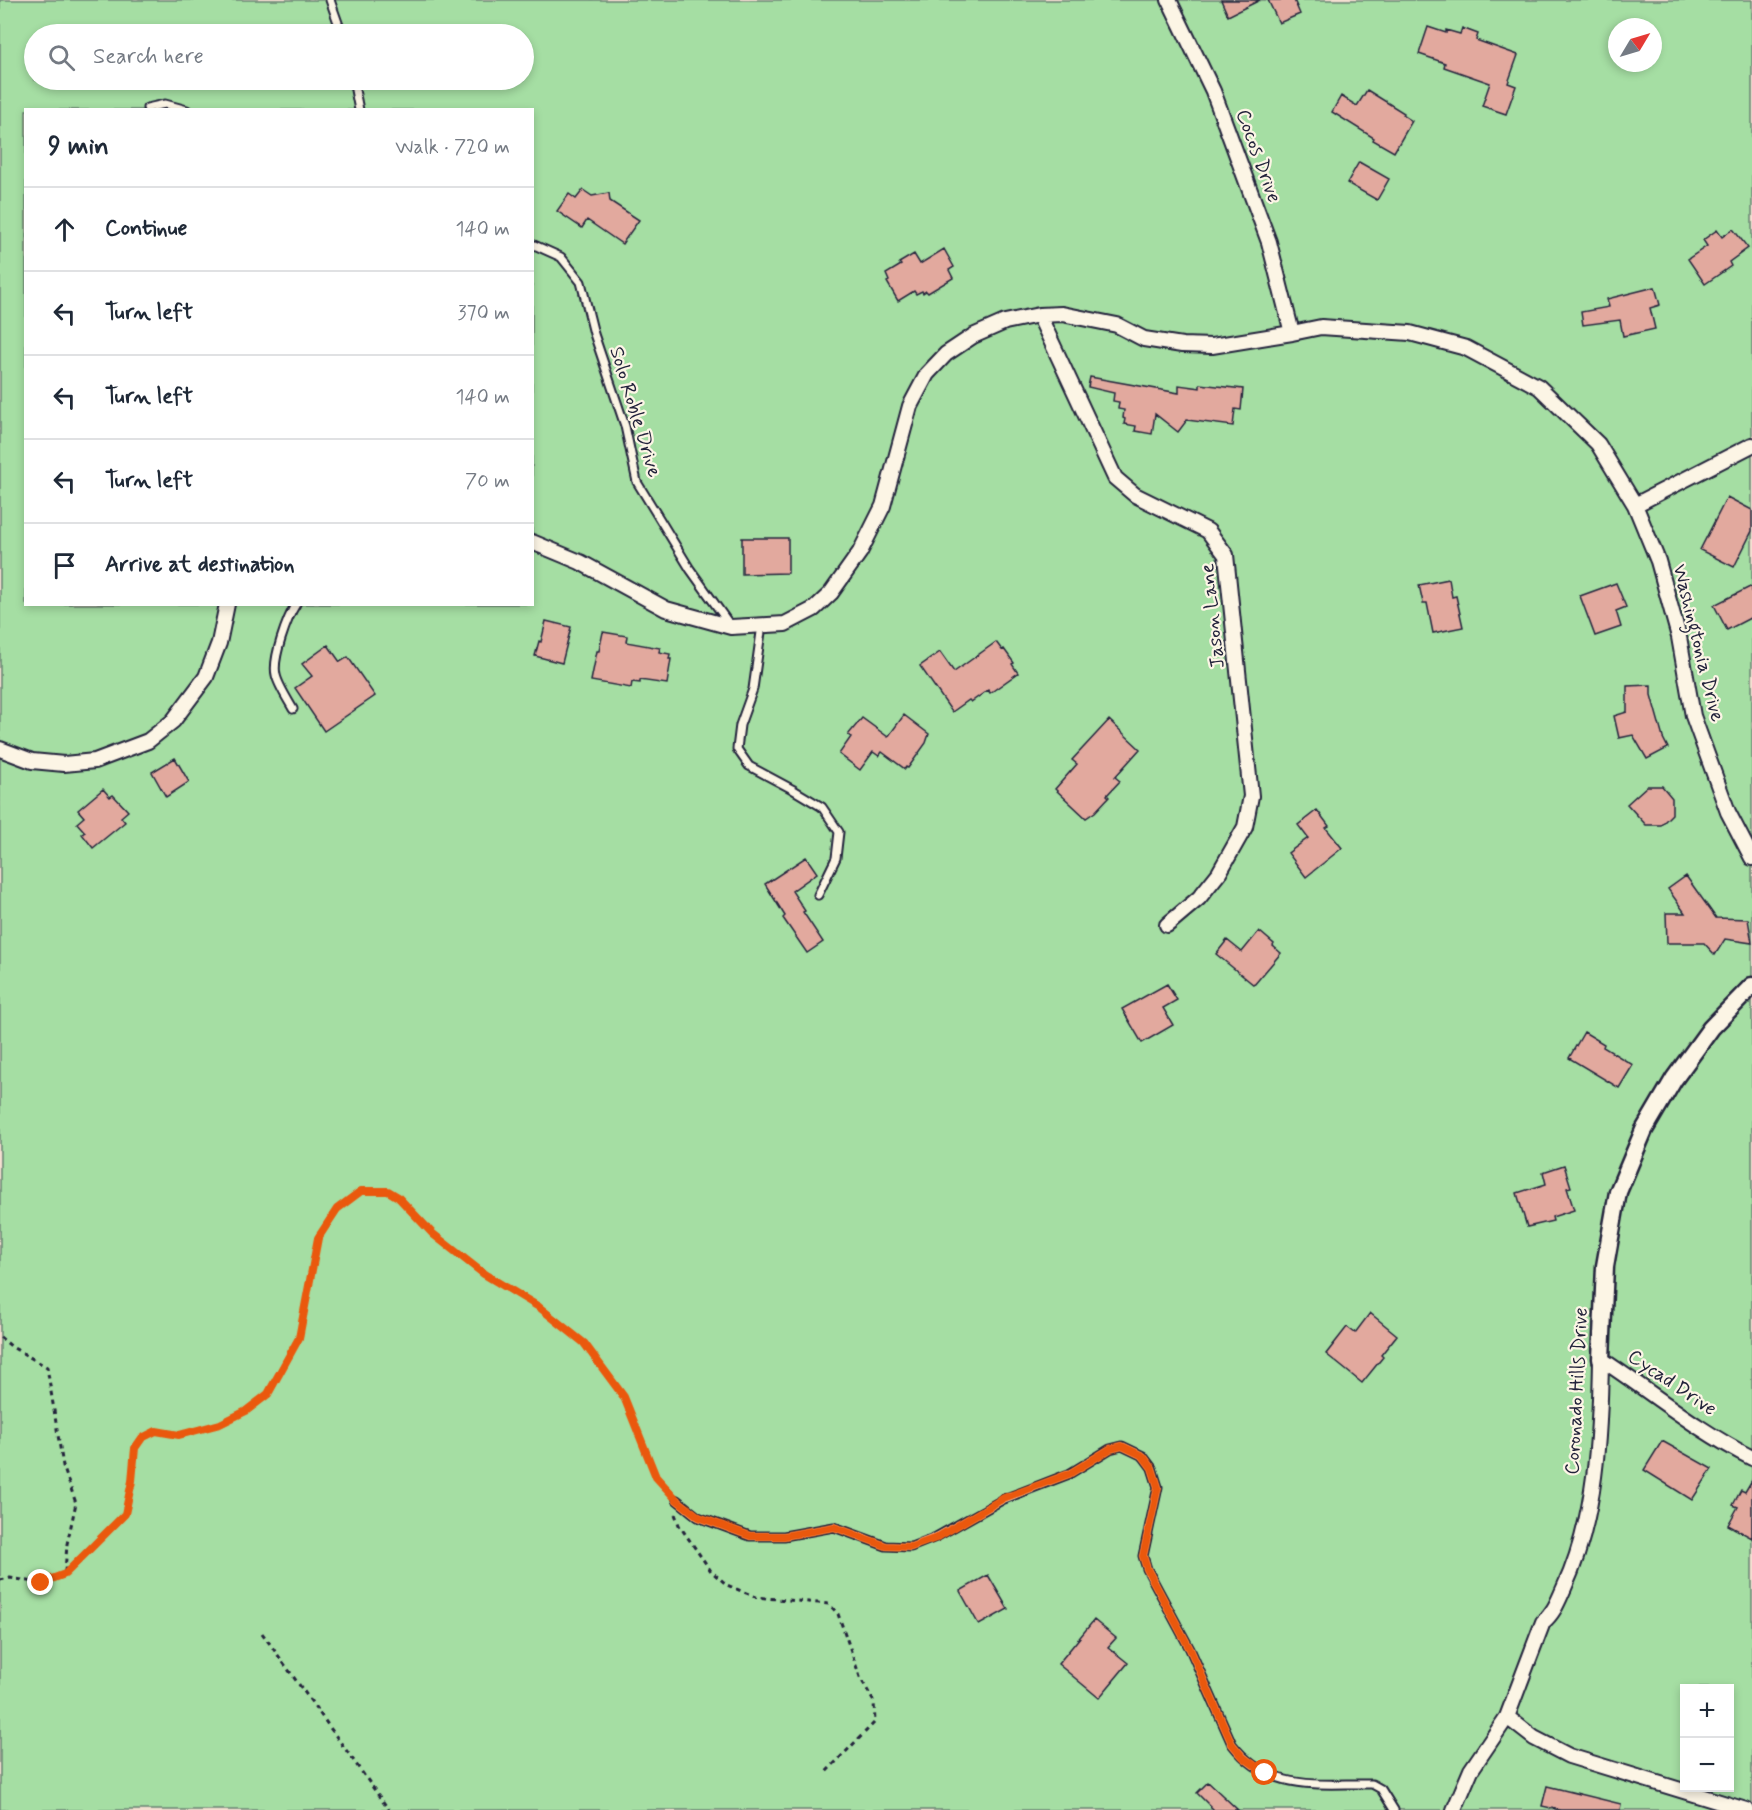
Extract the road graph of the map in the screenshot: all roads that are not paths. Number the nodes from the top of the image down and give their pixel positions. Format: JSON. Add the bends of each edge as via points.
{"nodes":[{"id":1,"x":330,"y":0,"type":"edge"},
{"id":2,"x":1169,"y":0,"type":"edge"},
{"id":3,"x":338,"y":24,"type":"edge"},
{"id":4,"x":355,"y":90,"type":"edge"},
{"id":5,"x":147,"y":108,"type":"edge"},
{"id":6,"x":180,"y":108,"type":"edge"},
{"id":7,"x":359,"y":108,"type":"edge"},
{"id":8,"x":534,"y":245,"type":"edge"},
{"id":9,"x":1039,"y":315,"type":"junction"},
{"id":10,"x":1292,"y":333,"type":"junction"},
{"id":11,"x":1752,"y":445,"type":"edge"},
{"id":12,"x":1635,"y":505,"type":"junction"},
{"id":13,"x":534,"y":543,"type":"edge"},
{"id":14,"x":227,"y":606,"type":"edge"},
{"id":15,"x":295,"y":606,"type":"edge"},
{"id":16,"x":762,"y":625,"type":"junction"},
{"id":17,"x":731,"y":627,"type":"junction"},
{"id":18,"x":293,"y":709,"type":"dead end"},
{"id":19,"x":0,"y":749,"type":"edge"},
{"id":20,"x":1752,"y":858,"type":"edge"},
{"id":21,"x":818,"y":895,"type":"dead end"},
{"id":22,"x":1167,"y":926,"type":"dead end"},
{"id":23,"x":1752,"y":986,"type":"edge"},
{"id":24,"x":1601,"y":1359,"type":"junction"},
{"id":25,"x":1752,"y":1458,"type":"edge"},
{"id":26,"x":677,"y":1500,"type":"road end"},
{"id":27,"x":1507,"y":1717,"type":"junction"},
{"id":28,"x":1395,"y":1810,"type":"edge"},
{"id":29,"x":1454,"y":1810,"type":"edge"},
{"id":30,"x":1746,"y":1810,"type":"edge"}],
"edges":[{"from":1,"to":3,"type":"lane"},
{"from":2,"to":10,"type":"street","name":"Cocos Drive","via":[[1213,91],[1269,242]]},
{"from":4,"to":7,"type":"lane"},
{"from":5,"to":6,"type":"lane","via":[[165,104]]},
{"from":8,"to":17,"type":"lane","name":"Solo Roble Drive","via":[[561,258],[581,282],[625,426],[637,482]]},
{"from":9,"to":10,"type":"street","name":"Washingtonia Drive","via":[[1062,314],[1117,325],[1144,339],[1182,345],[1212,346]]},
{"from":9,"to":16,"type":"street","name":"Washingtonia Drive","via":[[1005,322],[973,336],[946,354],[927,374],[910,406],[883,506],[860,552],[831,593],[814,609],[785,624]]},
{"from":9,"to":22,"type":"street","name":"Jason Lane","via":[[1115,478],[1135,495],[1208,531],[1226,555],[1251,796],[1245,827],[1219,873],[1199,898]]},
{"from":10,"to":12,"type":"street","name":"Washingtonia Drive","via":[[1321,327],[1410,333],[1466,348],[1539,387],[1598,444]]},
{"from":11,"to":12,"type":"street"},
{"from":12,"to":20,"type":"street","name":"Washingtonia Drive","via":[[1658,561],[1679,637],[1693,716],[1728,812]]},
{"from":13,"to":17,"type":"street","name":"Washingtonia Drive","via":[[580,562],[666,609]]},
{"from":14,"to":19,"type":"street","via":[[219,643],[206,677],[173,722],[148,741],[95,761],[64,764],[32,761]]},
{"from":15,"to":18,"type":"lane","via":[[276,652],[275,675]]},
{"from":16,"to":17,"type":"street","name":"Washingtonia Drive"},
{"from":16,"to":21,"type":"lane","via":[[753,689],[740,725],[737,749],[749,766],[822,807],[839,832],[836,858]]},
{"from":23,"to":24,"type":"street","name":"Coronado Hills Drive","via":[[1711,1028],[1674,1078],[1644,1130],[1618,1192],[1605,1266]]},
{"from":24,"to":25,"type":"street","name":"Cycad Drive"},
{"from":24,"to":27,"type":"street","name":"Coronado Hills Drive","via":[[1587,1522],[1570,1575],[1551,1616],[1543,1622]]},
{"from":26,"to":28,"type":"lane","via":[[699,1517],[750,1536],[784,1536],[834,1527],[886,1546],[911,1547],[936,1538],[1004,1498],[1069,1474],[1122,1446],[1143,1456],[1152,1468],[1158,1487],[1143,1556],[1232,1744],[1265,1773],[1292,1783],[1372,1784],[1381,1789]]},
{"from":27,"to":29,"type":"street","name":"Coronado Hills Drive","via":[[1471,1770]]},
{"from":27,"to":30,"type":"street","via":[[1534,1738],[1569,1755]]}]}
